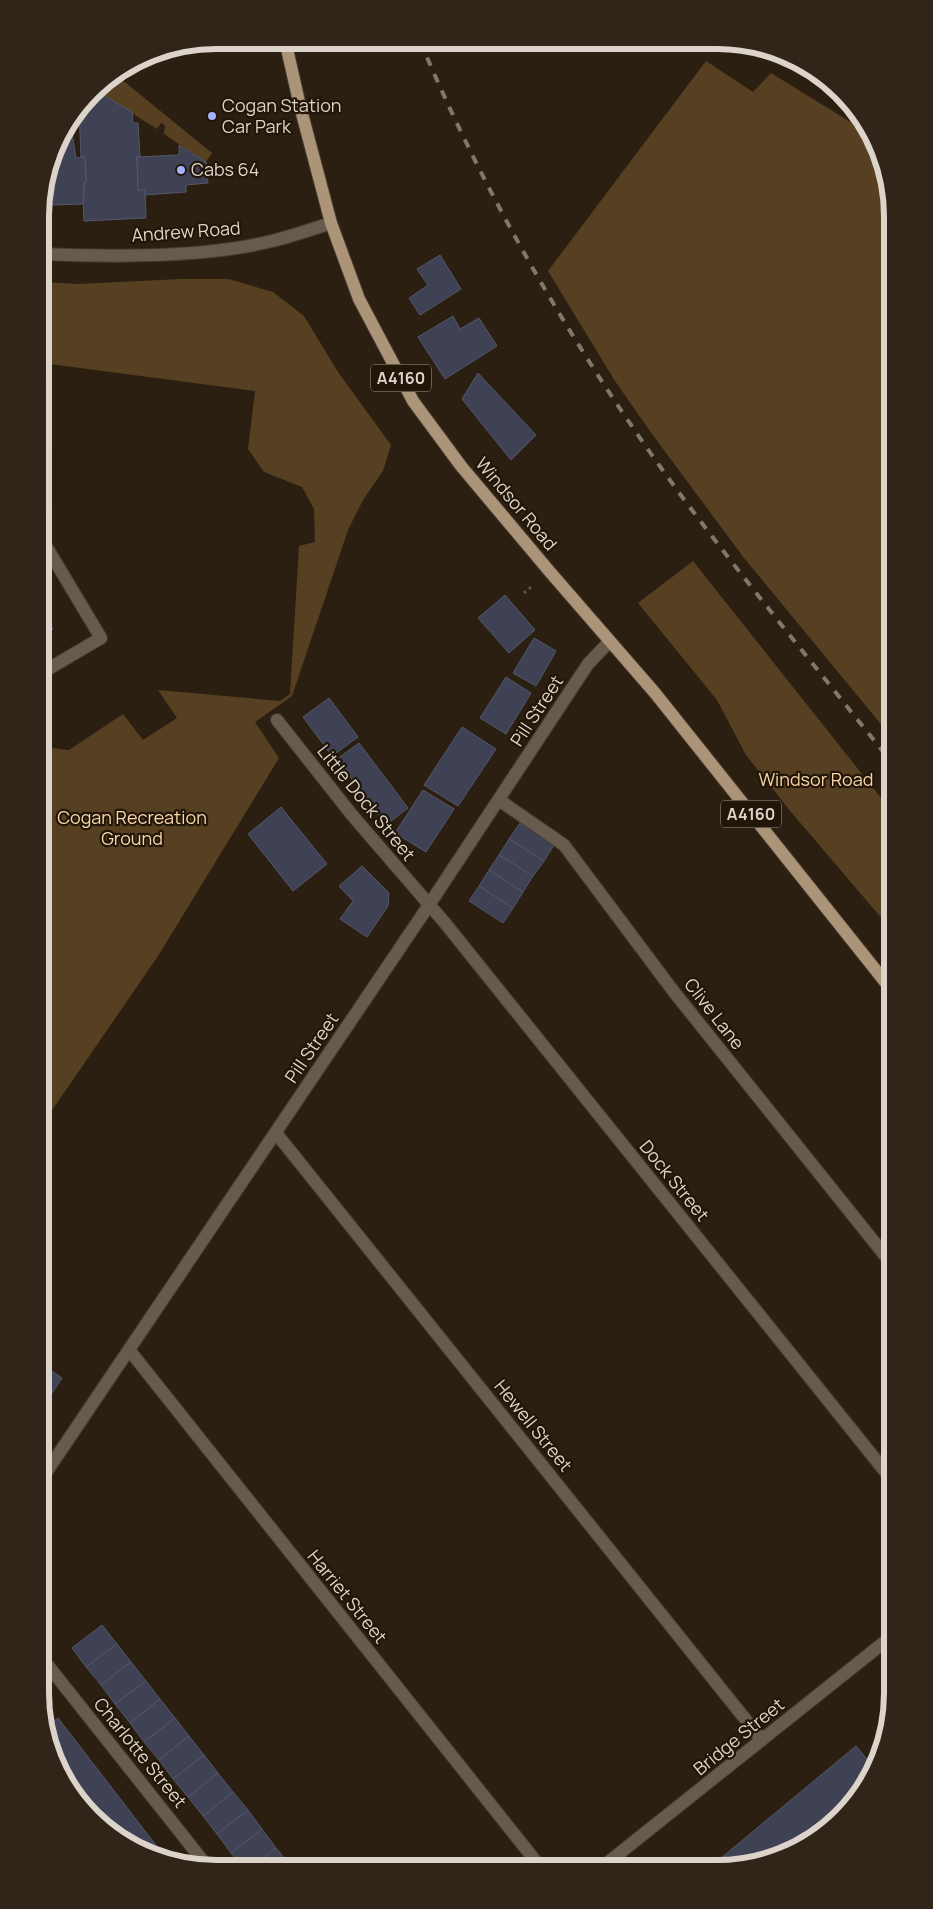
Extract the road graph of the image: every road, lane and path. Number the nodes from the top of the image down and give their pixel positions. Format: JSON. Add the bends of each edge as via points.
{"nodes":[{"id":1,"x":287,"y":49,"type":"edge"},
{"id":2,"x":331,"y":224,"type":"junction"},
{"id":3,"x":49,"y":254,"type":"edge"},
{"id":4,"x":49,"y":553,"type":"edge"},
{"id":5,"x":531,"y":587,"type":"dead end"},
{"id":6,"x":524,"y":593,"type":"dead end"},
{"id":7,"x":610,"y":642,"type":"junction"},
{"id":8,"x":49,"y":668,"type":"edge"},
{"id":9,"x":277,"y":720,"type":"dead end"},
{"id":10,"x":499,"y":800,"type":"junction"},
{"id":11,"x":429,"y":905,"type":"junction"},
{"id":12,"x":884,"y":980,"type":"edge"},
{"id":13,"x":276,"y":1133,"type":"junction"},
{"id":14,"x":884,"y":1254,"type":"edge"},
{"id":15,"x":130,"y":1351,"type":"junction"},
{"id":16,"x":49,"y":1468,"type":"edge"},
{"id":17,"x":884,"y":1470,"type":"edge"},
{"id":18,"x":884,"y":1642,"type":"edge"},
{"id":19,"x":49,"y":1667,"type":"edge"},
{"id":20,"x":762,"y":1740,"type":"junction"},
{"id":21,"x":202,"y":1859,"type":"edge"},
{"id":22,"x":535,"y":1860,"type":"edge"},
{"id":23,"x":614,"y":1860,"type":"edge"}],
"edges":[{"from":1,"to":2,"type":"main road","number":"A4160"},
{"from":2,"to":3,"type":"street","name":"Andrew Road","via":[[276,240],[204,251]]},
{"from":2,"to":7,"type":"main road","name":"Windsor Road","number":"A4160","via":[[359,299],[413,401],[462,466]]},
{"from":4,"to":8,"type":"street","via":[[100,638]]},
{"from":5,"to":6,"type":"path"},
{"from":7,"to":10,"type":"street","name":"Pill Street","via":[[588,664]]},
{"from":7,"to":12,"type":"main road","name":"Windsor Road","number":"A4160","via":[[661,701]]},
{"from":9,"to":11,"type":"street","name":"Little Dock Street"},
{"from":10,"to":11,"type":"street","name":"Pill Street"},
{"from":10,"to":14,"type":"street","name":"Clive Lane","via":[[564,845],[674,992]]},
{"from":11,"to":13,"type":"street","name":"Pill Street"},
{"from":11,"to":17,"type":"street","name":"Dock Street"},
{"from":13,"to":15,"type":"street","name":"Pill Street"},
{"from":13,"to":20,"type":"street","name":"Hewell Street"},
{"from":15,"to":16,"type":"street","name":"Pill Street"},
{"from":15,"to":22,"type":"street","name":"Harriet Street"},
{"from":18,"to":20,"type":"street","name":"Bridge Street"},
{"from":19,"to":21,"type":"street","name":"Charlotte Street"},
{"from":20,"to":23,"type":"street","name":"Bridge Street"}]}
